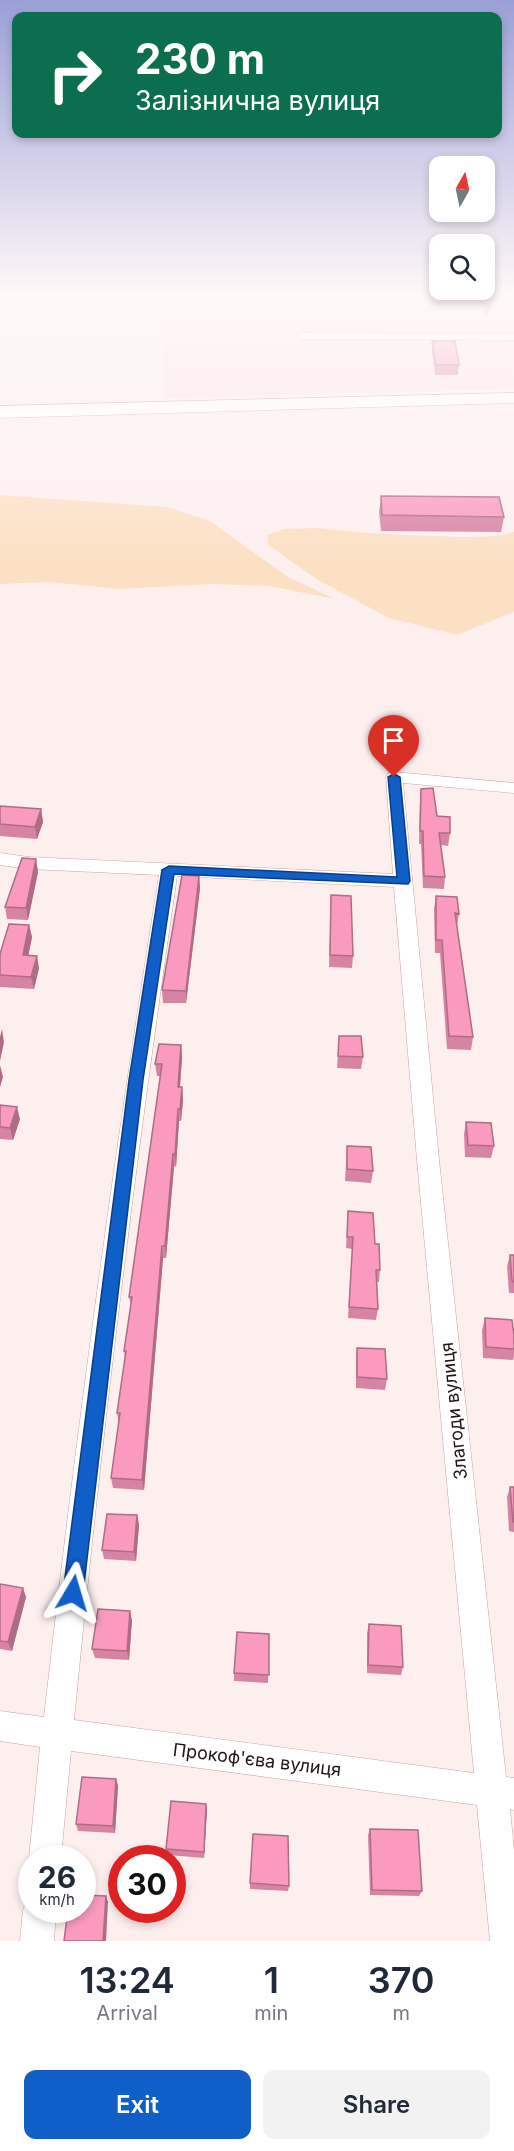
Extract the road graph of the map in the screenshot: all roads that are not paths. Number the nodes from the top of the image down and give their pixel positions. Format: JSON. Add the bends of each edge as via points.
{"nodes":[{"id":1,"x":514,"y":398,"type":"edge"},
{"id":2,"x":0,"y":412,"type":"edge"},
{"id":3,"x":514,"y":788,"type":"edge"},
{"id":4,"x":1,"y":861,"type":"edge"},
{"id":5,"x":169,"y":870,"type":"junction"},
{"id":6,"x":404,"y":881,"type":"junction"},
{"id":7,"x":0,"y":1726,"type":"edge"},
{"id":8,"x":56,"y":1734,"type":"junction"},
{"id":9,"x":502,"y":1792,"type":"edge"},
{"id":10,"x":46,"y":1845,"type":"edge"},
{"id":11,"x":39,"y":1923,"type":"edge"},
{"id":12,"x":37,"y":1941,"type":"edge"},
{"id":13,"x":507,"y":1941,"type":"edge"}],
"edges":[{"from":1,"to":2,"type":"main road"},
{"from":3,"to":6,"type":"street","name":"Злагоди вулиця","via":[[394,777]]},
{"from":4,"to":5,"type":"street"},
{"from":5,"to":6,"type":"street"},
{"from":5,"to":8,"type":"street","via":[[134,1091]]},
{"from":6,"to":9,"type":"street","name":"Злагоди вулиця","via":[[428,1160],[487,1730]]},
{"from":7,"to":8,"type":"street","name":"Прокоф'єва вулиця"},
{"from":8,"to":9,"type":"street","name":"Прокоф'єва вулиця"},
{"from":8,"to":10,"type":"street"},
{"from":9,"to":13,"type":"street","name":"Злагоди вулиця"},
{"from":11,"to":12,"type":"street"}]}
